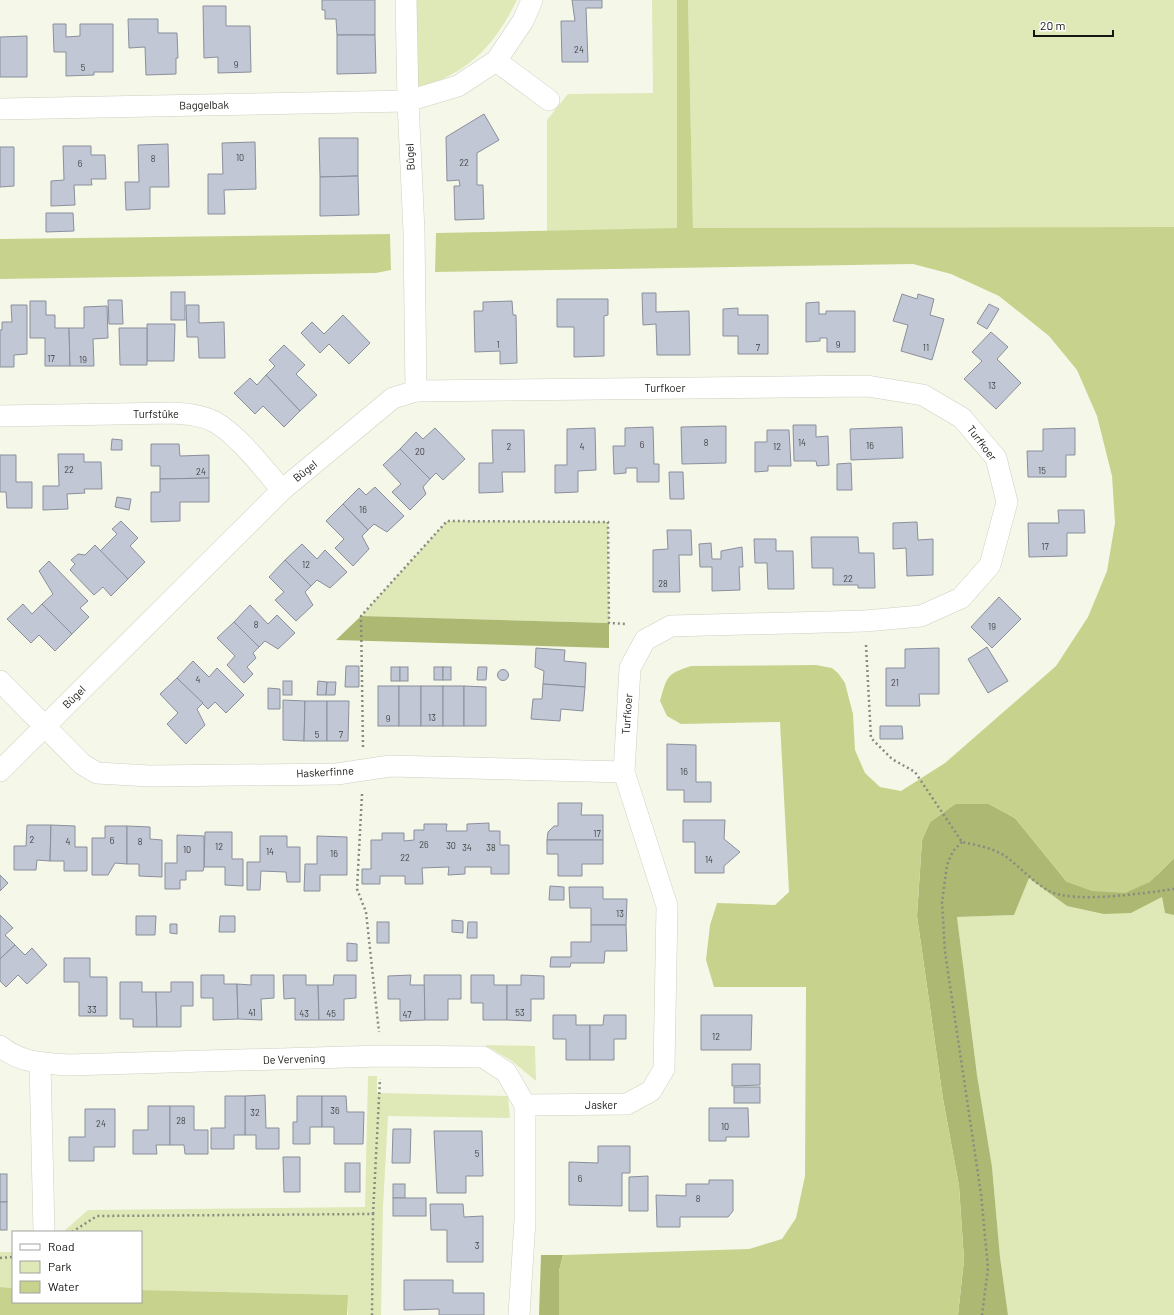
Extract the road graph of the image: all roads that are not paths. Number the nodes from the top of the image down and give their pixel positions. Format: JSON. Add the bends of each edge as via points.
{"nodes":[{"id":1,"x":406,"y":0,"type":"edge"},
{"id":2,"x":532,"y":0,"type":"edge"},
{"id":3,"x":496,"y":61,"type":"junction"},
{"id":4,"x":549,"y":100,"type":"dead end"},
{"id":5,"x":408,"y":101,"type":"junction"},
{"id":6,"x":0,"y":109,"type":"edge"},
{"id":7,"x":416,"y":392,"type":"junction"},
{"id":8,"x":0,"y":416,"type":"edge"},
{"id":9,"x":282,"y":490,"type":"junction"},
{"id":10,"x":0,"y":680,"type":"edge"},
{"id":11,"x":44,"y":726,"type":"junction"},
{"id":12,"x":0,"y":771,"type":"edge"},
{"id":13,"x":624,"y":772,"type":"junction"},
{"id":14,"x":0,"y":1046,"type":"edge"},
{"id":15,"x":40,"y":1063,"type":"junction"},
{"id":16,"x":525,"y":1105,"type":"junction"},
{"id":17,"x":44,"y":1231,"type":"edge"},
{"id":18,"x":519,"y":1315,"type":"edge"}],
"edges":[{"from":1,"to":5,"type":"street","name":"Bûgel"},
{"from":2,"to":3,"type":"street","via":[[523,21]]},
{"from":3,"to":4,"type":"street"},
{"from":3,"to":5,"type":"street","via":[[458,86]]},
{"from":5,"to":6,"type":"street","name":"Baggelbak"},
{"from":5,"to":7,"type":"street","name":"Bûgel","via":[[414,232]]},
{"from":7,"to":9,"type":"street","name":"Bûgel","via":[[393,398]]},
{"from":7,"to":13,"type":"street","name":"Turfkoer","via":[[867,386],[923,395],[962,418],[996,458],[1007,502],[990,565],[960,598],[921,616],[865,621],[671,626],[645,640],[630,668]]},
{"from":8,"to":9,"type":"street","name":"Turfstûke","via":[[173,413],[194,415],[215,422],[240,442]]},
{"from":9,"to":11,"type":"street","name":"Bûgel"},
{"from":10,"to":11,"type":"street","name":"Haskerfinne"},
{"from":11,"to":12,"type":"street","name":"Bûgel"},
{"from":11,"to":13,"type":"street","name":"Haskerfinne","via":[[82,764],[97,773],[120,775],[337,774],[390,766]]},
{"from":13,"to":16,"type":"street","name":"Jasker","via":[[667,906],[664,1069],[651,1091],[626,1104]]},
{"from":14,"to":15,"type":"street","name":"De Vervening","via":[[12,1056]]},
{"from":15,"to":16,"type":"street","name":"De Vervening","via":[[68,1065],[381,1056],[483,1057],[506,1072]]},
{"from":15,"to":17,"type":"street"},
{"from":16,"to":18,"type":"street","via":[[525,1220]]}]}
